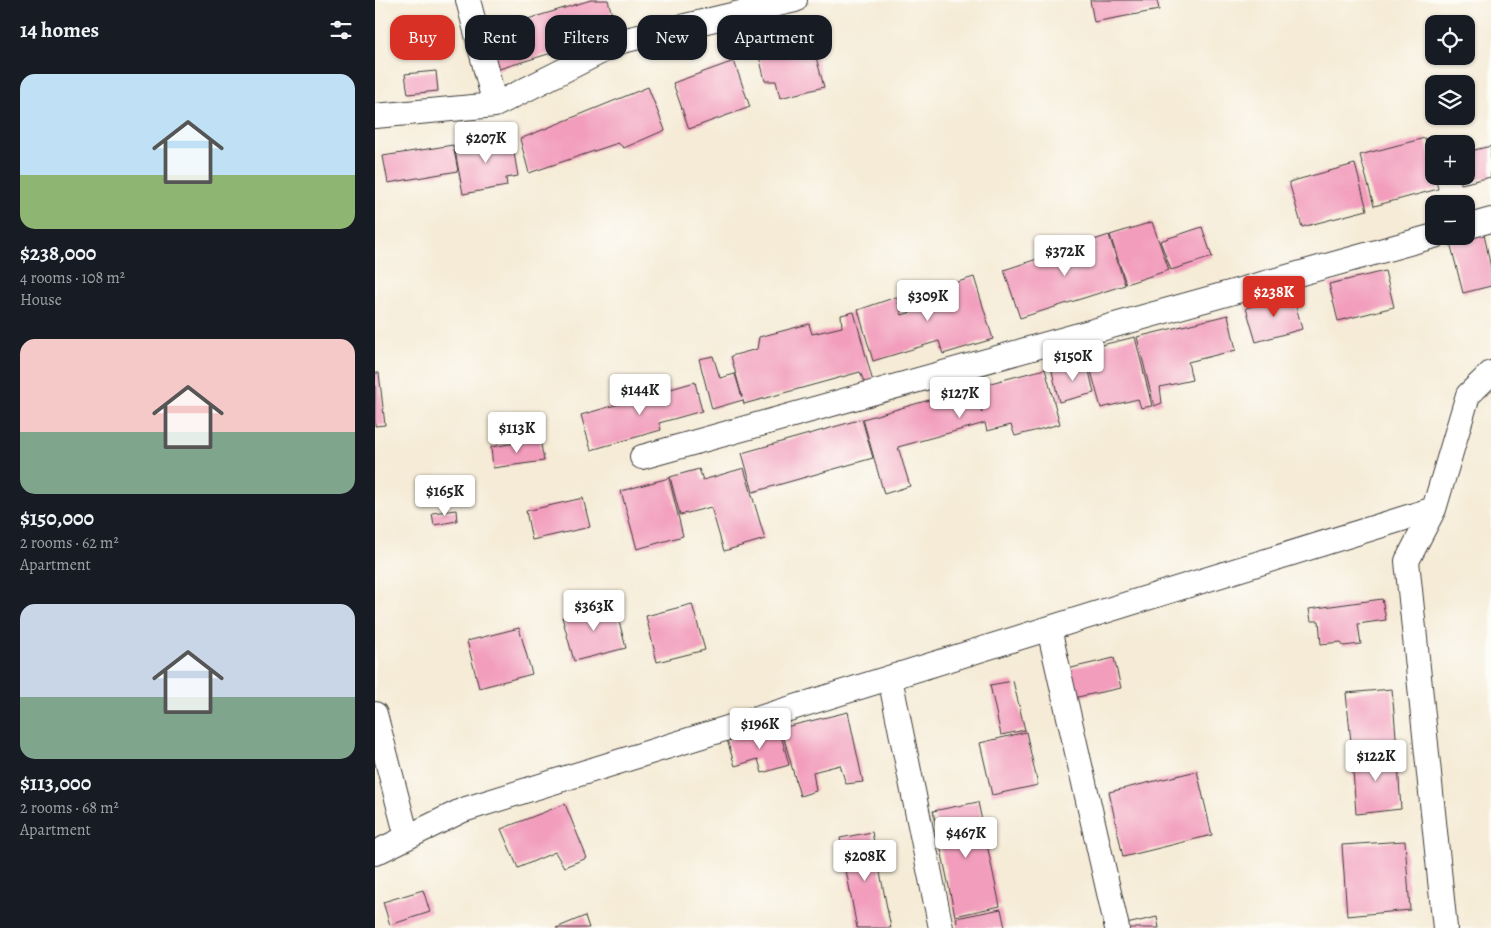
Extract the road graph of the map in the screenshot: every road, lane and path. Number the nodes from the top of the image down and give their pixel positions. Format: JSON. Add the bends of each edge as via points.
{"nodes":[{"id":1,"x":468,"y":0,"type":"edge"},
{"id":2,"x":795,"y":0,"type":"edge"},
{"id":3,"x":495,"y":105,"type":"junction"},
{"id":4,"x":375,"y":116,"type":"edge"},
{"id":5,"x":1491,"y":220,"type":"edge"},
{"id":6,"x":1475,"y":224,"type":"edge"},
{"id":7,"x":1425,"y":239,"type":"edge"},
{"id":8,"x":1491,"y":373,"type":"edge"},
{"id":9,"x":642,"y":457,"type":"dead end"},
{"id":10,"x":1435,"y":509,"type":"junction"},
{"id":11,"x":1049,"y":629,"type":"junction"},
{"id":12,"x":890,"y":678,"type":"junction"},
{"id":13,"x":375,"y":714,"type":"edge"},
{"id":14,"x":407,"y":837,"type":"junction"},
{"id":15,"x":375,"y":853,"type":"edge"},
{"id":16,"x":941,"y":928,"type":"edge"},
{"id":17,"x":1117,"y":928,"type":"edge"},
{"id":18,"x":1445,"y":928,"type":"edge"}],
"edges":[{"from":1,"to":3,"type":"street"},
{"from":2,"to":3,"type":"street","via":[[622,42]]},
{"from":3,"to":4,"type":"street"},
{"from":5,"to":6,"type":"street"},
{"from":7,"to":9,"type":"street"},
{"from":8,"to":10,"type":"street","via":[[1468,395]]},
{"from":10,"to":11,"type":"street"},
{"from":10,"to":18,"type":"street","via":[[1407,561]]},
{"from":11,"to":12,"type":"street"},
{"from":11,"to":17,"type":"street"},
{"from":12,"to":14,"type":"street","via":[[463,810]]},
{"from":12,"to":16,"type":"street"},
{"from":13,"to":14,"type":"street"},
{"from":14,"to":15,"type":"street"}]}
